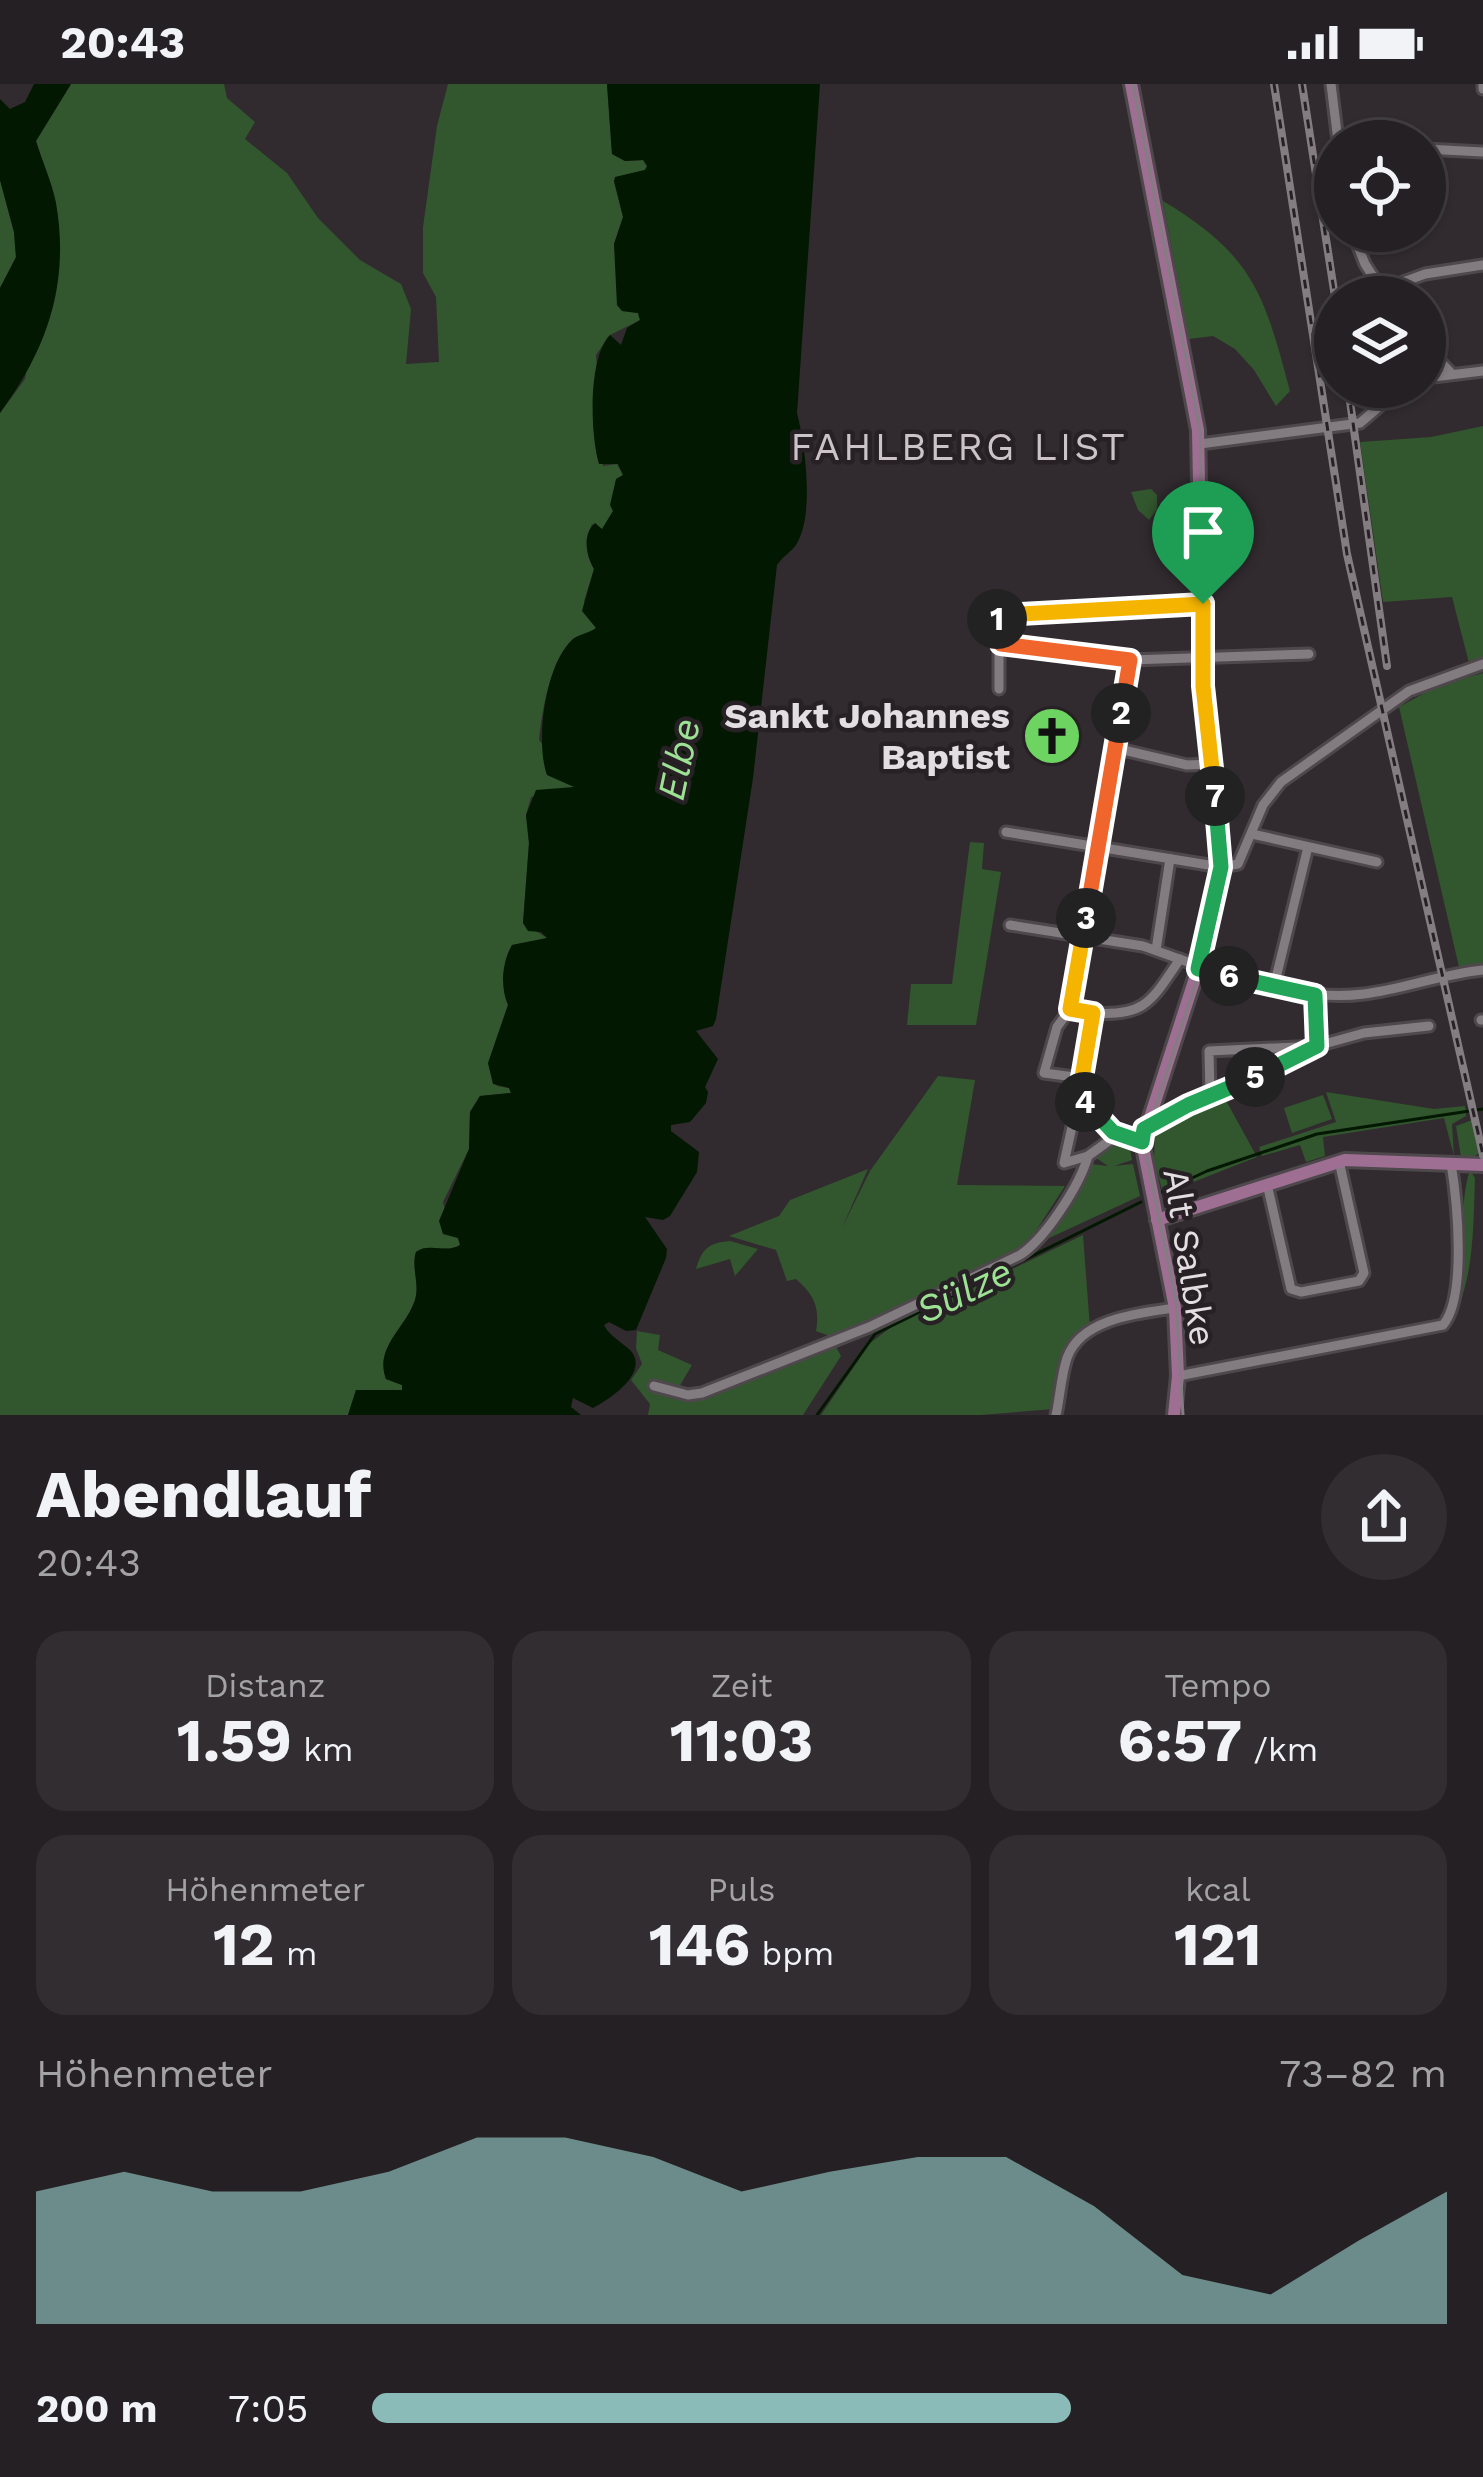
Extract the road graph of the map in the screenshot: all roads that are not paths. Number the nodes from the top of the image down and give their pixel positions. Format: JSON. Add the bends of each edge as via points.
{"nodes":[{"id":1,"x":1132,"y":84,"type":"edge"},
{"id":2,"x":1330,"y":84,"type":"edge"},
{"id":3,"x":1334,"y":120,"type":"edge"},
{"id":4,"x":1446,"y":150,"type":"edge"},
{"id":5,"x":1483,"y":152,"type":"edge"},
{"id":6,"x":1483,"y":265,"type":"edge"},
{"id":7,"x":1422,"y":276,"type":"edge"},
{"id":8,"x":1446,"y":368,"type":"edge"},
{"id":9,"x":1483,"y":370,"type":"edge"},
{"id":10,"x":1452,"y":374,"type":"junction"},
{"id":11,"x":1446,"y":375,"type":"edge"},
{"id":12,"x":1378,"y":408,"type":"edge"},
{"id":13,"x":1200,"y":444,"type":"junction"},
{"id":14,"x":1203,"y":604,"type":"junction"},
{"id":15,"x":1001,"y":644,"type":"junction"},
{"id":16,"x":1309,"y":654,"type":"dead end"},
{"id":17,"x":1202,"y":659,"type":"junction"},
{"id":18,"x":1130,"y":660,"type":"junction"},
{"id":19,"x":1483,"y":664,"type":"edge"},
{"id":20,"x":999,"y":689,"type":"dead end"},
{"id":21,"x":1115,"y":748,"type":"junction"},
{"id":22,"x":1211,"y":764,"type":"junction"},
{"id":23,"x":1006,"y":832,"type":"dead end"},
{"id":24,"x":1252,"y":834,"type":"junction"},
{"id":25,"x":1098,"y":846,"type":"junction"},
{"id":26,"x":1308,"y":847,"type":"junction"},
{"id":27,"x":1169,"y":859,"type":"junction"},
{"id":28,"x":1377,"y":862,"type":"dead end"},
{"id":29,"x":1221,"y":867,"type":"junction"},
{"id":30,"x":1010,"y":925,"type":"dead end"},
{"id":31,"x":1082,"y":935,"type":"junction"},
{"id":32,"x":1156,"y":950,"type":"junction"},
{"id":33,"x":1180,"y":959,"type":"junction"},
{"id":34,"x":1198,"y":968,"type":"junction"},
{"id":35,"x":1483,"y":970,"type":"edge"},
{"id":36,"x":1274,"y":986,"type":"junction"},
{"id":37,"x":1315,"y":995,"type":"junction"},
{"id":38,"x":1070,"y":1009,"type":"junction"},
{"id":39,"x":1093,"y":1013,"type":"junction"},
{"id":40,"x":1429,"y":1026,"type":"dead end"},
{"id":41,"x":1317,"y":1046,"type":"junction"},
{"id":42,"x":1082,"y":1078,"type":"junction"},
{"id":43,"x":1079,"y":1095,"type":"junction"},
{"id":44,"x":1210,"y":1095,"type":"junction"},
{"id":45,"x":1117,"y":1135,"type":"junction"},
{"id":46,"x":1143,"y":1136,"type":"junction"},
{"id":47,"x":1088,"y":1156,"type":"junction"},
{"id":48,"x":1340,"y":1161,"type":"junction"},
{"id":49,"x":1451,"y":1163,"type":"junction"},
{"id":50,"x":1483,"y":1165,"type":"edge"},
{"id":51,"x":1267,"y":1184,"type":"junction"},
{"id":52,"x":1157,"y":1220,"type":"junction"},
{"id":53,"x":1175,"y":1308,"type":"junction"},
{"id":54,"x":1178,"y":1376,"type":"junction"},
{"id":55,"x":654,"y":1386,"type":"dead end"},
{"id":56,"x":1055,"y":1415,"type":"edge"},
{"id":57,"x":1174,"y":1415,"type":"edge"}],
"edges":[{"from":1,"to":13,"type":"main road","name":"Alt Salbke"},
{"from":2,"to":3,"type":"street"},
{"from":4,"to":5,"type":"street"},
{"from":6,"to":7,"type":"street"},
{"from":8,"to":10,"type":"street"},
{"from":9,"to":10,"type":"street"},
{"from":10,"to":11,"type":"street"},
{"from":12,"to":13,"type":"street","via":[[1360,423]]},
{"from":13,"to":14,"type":"main road","name":"Alt Salbke"},
{"from":14,"to":15,"type":"street","via":[[1002,615]]},
{"from":14,"to":17,"type":"main road","name":"Alt Salbke"},
{"from":15,"to":18,"type":"street"},
{"from":15,"to":20,"type":"street"},
{"from":16,"to":17,"type":"street"},
{"from":17,"to":18,"type":"street"},
{"from":17,"to":22,"type":"main road","name":"Alt Salbke"},
{"from":18,"to":21,"type":"street"},
{"from":19,"to":24,"type":"street","via":[[1409,691],[1281,782]]},
{"from":21,"to":22,"type":"street"},
{"from":21,"to":25,"type":"street"},
{"from":22,"to":29,"type":"main road","name":"Alt Salbke"},
{"from":23,"to":25,"type":"street"},
{"from":24,"to":26,"type":"street"},
{"from":24,"to":29,"type":"street","via":[[1242,861]]},
{"from":25,"to":27,"type":"street"},
{"from":25,"to":31,"type":"street"},
{"from":26,"to":28,"type":"street"},
{"from":26,"to":36,"type":"street"},
{"from":27,"to":29,"type":"street"},
{"from":27,"to":32,"type":"street"},
{"from":29,"to":34,"type":"main road","name":"Alt Salbke"},
{"from":30,"to":31,"type":"street"},
{"from":31,"to":32,"type":"street"},
{"from":31,"to":38,"type":"street"},
{"from":32,"to":33,"type":"street"},
{"from":33,"to":34,"type":"street"},
{"from":33,"to":39,"type":"street","via":[[1139,1010]]},
{"from":34,"to":36,"type":"street"},
{"from":34,"to":46,"type":"main road","name":"Alt Salbke"},
{"from":35,"to":37,"type":"street","via":[[1363,994]]},
{"from":36,"to":37,"type":"street"},
{"from":37,"to":41,"type":"street"},
{"from":38,"to":39,"type":"street"},
{"from":38,"to":42,"type":"street","via":[[1044,1072]]},
{"from":39,"to":42,"type":"street"},
{"from":40,"to":41,"type":"street"},
{"from":41,"to":44,"type":"street"},
{"from":41,"to":44,"type":"street","via":[[1209,1051]]},
{"from":42,"to":43,"type":"street"},
{"from":43,"to":45,"type":"street"},
{"from":43,"to":47,"type":"street","via":[[1064,1163]]},
{"from":44,"to":46,"type":"street"},
{"from":45,"to":46,"type":"street"},
{"from":45,"to":47,"type":"street"},
{"from":46,"to":52,"type":"main road","name":"Alt Salbke"},
{"from":47,"to":55,"type":"street","via":[[1076,1185],[1020,1256],[703,1393]]},
{"from":48,"to":49,"type":"main road"},
{"from":48,"to":51,"type":"main road"},
{"from":48,"to":51,"type":"street","via":[[1360,1281],[1291,1289]]},
{"from":49,"to":50,"type":"main road"},
{"from":49,"to":54,"type":"street","via":[[1459,1233],[1452,1309],[1441,1326]]},
{"from":51,"to":52,"type":"main road"},
{"from":52,"to":53,"type":"main road","name":"Alt Salbke"},
{"from":53,"to":54,"type":"main road","name":"Alt Salbke"},
{"from":53,"to":56,"type":"street","via":[[1136,1313],[1085,1334],[1068,1357]]},
{"from":54,"to":57,"type":"main road","name":"Alt Salbke"}]}
